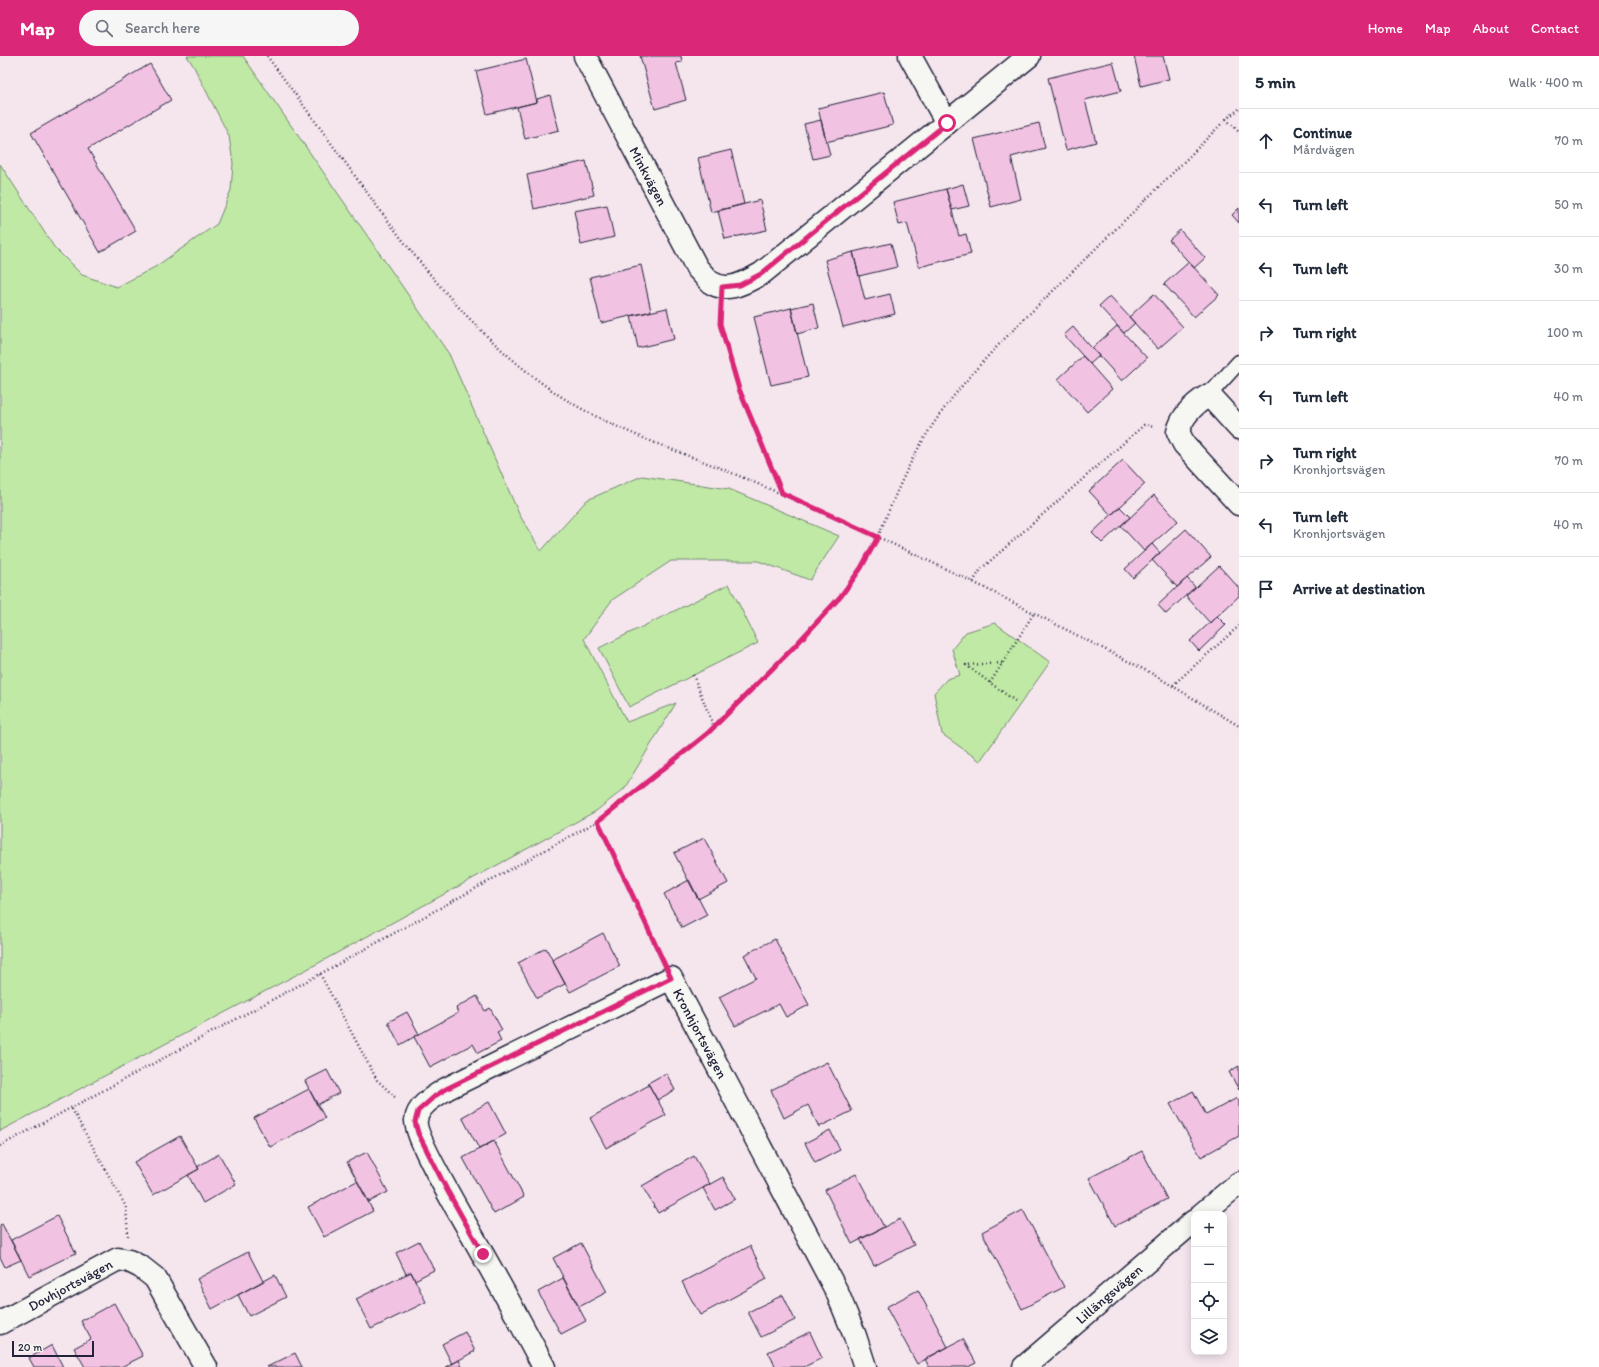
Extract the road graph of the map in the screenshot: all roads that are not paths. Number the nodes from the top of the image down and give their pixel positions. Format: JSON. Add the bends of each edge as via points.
{"nodes":[{"id":1,"x":585,"y":56,"type":"edge"},
{"id":2,"x":910,"y":56,"type":"edge"},
{"id":3,"x":1029,"y":56,"type":"edge"},
{"id":4,"x":947,"y":123,"type":"junction"},
{"id":5,"x":1239,"y":362,"type":"edge"},
{"id":6,"x":1208,"y":395,"type":"junction"},
{"id":7,"x":1239,"y":428,"type":"edge"},
{"id":8,"x":1239,"y":504,"type":"edge"},
{"id":9,"x":1239,"y":1183,"type":"edge"},
{"id":10,"x":1206,"y":1211,"type":"edge"},
{"id":11,"x":1191,"y":1224,"type":"edge"},
{"id":12,"x":0,"y":1323,"type":"edge"},
{"id":13,"x":206,"y":1367,"type":"edge"},
{"id":14,"x":544,"y":1367,"type":"edge"},
{"id":15,"x":865,"y":1367,"type":"edge"},
{"id":16,"x":1024,"y":1367,"type":"edge"}],
"edges":[{"from":1,"to":4,"type":"street","name":"Minkvägen","via":[[697,268],[710,282],[722,287],[740,285],[761,274]]},
{"from":2,"to":4,"type":"street"},
{"from":3,"to":4,"type":"street"},
{"from":5,"to":6,"type":"lane"},
{"from":6,"to":7,"type":"street"},
{"from":6,"to":8,"type":"street","via":[[1186,413],[1178,432],[1184,444]]},
{"from":9,"to":10,"type":"street"},
{"from":11,"to":16,"type":"street","name":"Lillängsvägen"},
{"from":12,"to":13,"type":"street","name":"Dovhjortsvägen","via":[[118,1259],[129,1261],[155,1278]]},
{"from":14,"to":15,"type":"street","name":"Kronhjortsvägen","via":[[418,1133],[415,1122],[418,1111],[446,1089],[671,978],[837,1292]]}]}
